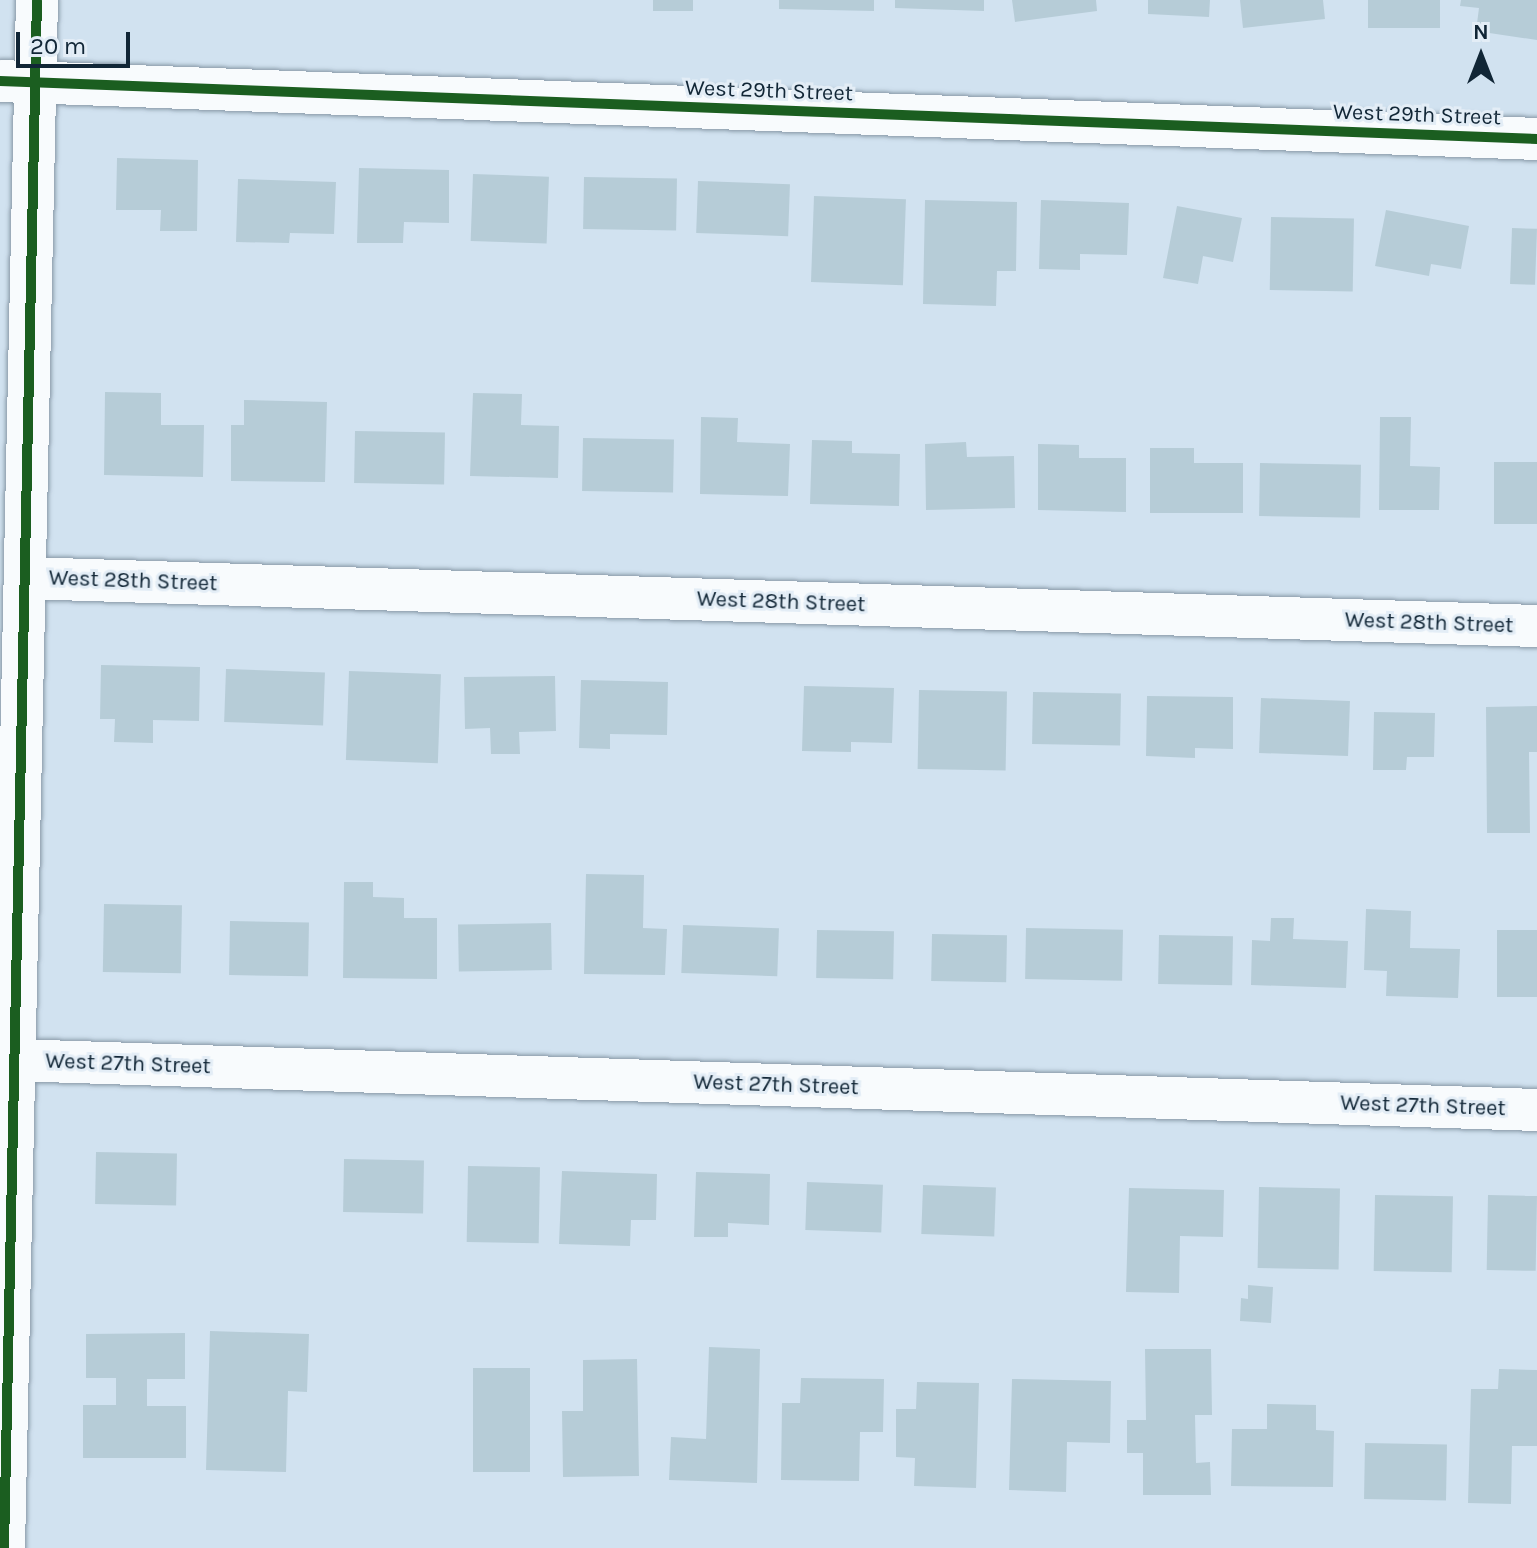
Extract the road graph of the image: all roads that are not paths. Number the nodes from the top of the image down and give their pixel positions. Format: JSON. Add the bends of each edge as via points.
{"nodes":[{"id":1,"x":37,"y":0,"type":"edge"},
{"id":2,"x":18,"y":82,"type":"edge"},
{"id":3,"x":1537,"y":139,"type":"edge"},
{"id":4,"x":25,"y":578,"type":"junction"},
{"id":5,"x":1537,"y":626,"type":"edge"},
{"id":6,"x":14,"y":1060,"type":"junction"},
{"id":7,"x":1537,"y":1110,"type":"edge"},
{"id":8,"x":4,"y":1548,"type":"edge"}],
"edges":[{"from":1,"to":2,"type":"street"},
{"from":2,"to":3,"type":"street","name":"West 29th Street"},
{"from":2,"to":4,"type":"street"},
{"from":4,"to":5,"type":"street","name":"West 28th Street"},
{"from":4,"to":6,"type":"street"},
{"from":6,"to":7,"type":"street","name":"West 27th Street"},
{"from":6,"to":8,"type":"street"}]}
